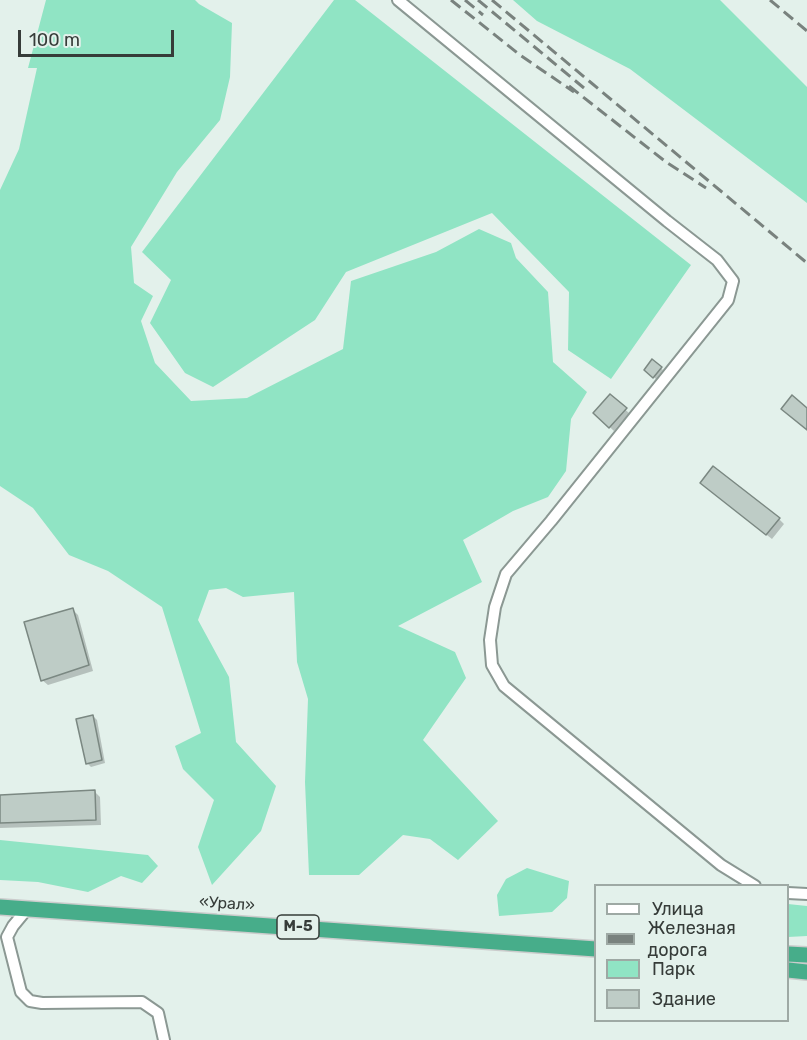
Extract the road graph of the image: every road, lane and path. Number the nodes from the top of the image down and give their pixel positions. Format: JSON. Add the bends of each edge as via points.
{"nodes":[{"id":1,"x":398,"y":0,"type":"edge"},
{"id":2,"x":753,"y":884,"type":"edge"},
{"id":3,"x":789,"y":893,"type":"edge"},
{"id":4,"x":807,"y":894,"type":"edge"},
{"id":5,"x":0,"y":907,"type":"edge"},
{"id":6,"x":27,"y":909,"type":"junction"},
{"id":7,"x":594,"y":949,"type":"edge"},
{"id":8,"x":789,"y":954,"type":"edge"},
{"id":9,"x":807,"y":955,"type":"edge"},
{"id":10,"x":789,"y":970,"type":"edge"},
{"id":11,"x":807,"y":972,"type":"edge"},
{"id":12,"x":165,"y":1040,"type":"edge"}],
"edges":[{"from":1,"to":2,"type":"street","via":[[717,260],[733,281],[728,300],[506,574],[490,640],[492,664],[504,686],[721,865]]},
{"from":3,"to":4,"type":"street"},
{"from":5,"to":6,"type":"highway","name":"«Урал»","number":"М-5"},
{"from":6,"to":7,"type":"highway","name":"«Урал»","number":"М-5"},
{"from":6,"to":12,"type":"street","via":[[7,937],[21,992],[42,1003],[142,1002],[158,1013]]},
{"from":8,"to":9,"type":"highway"},
{"from":10,"to":11,"type":"highway"}]}
